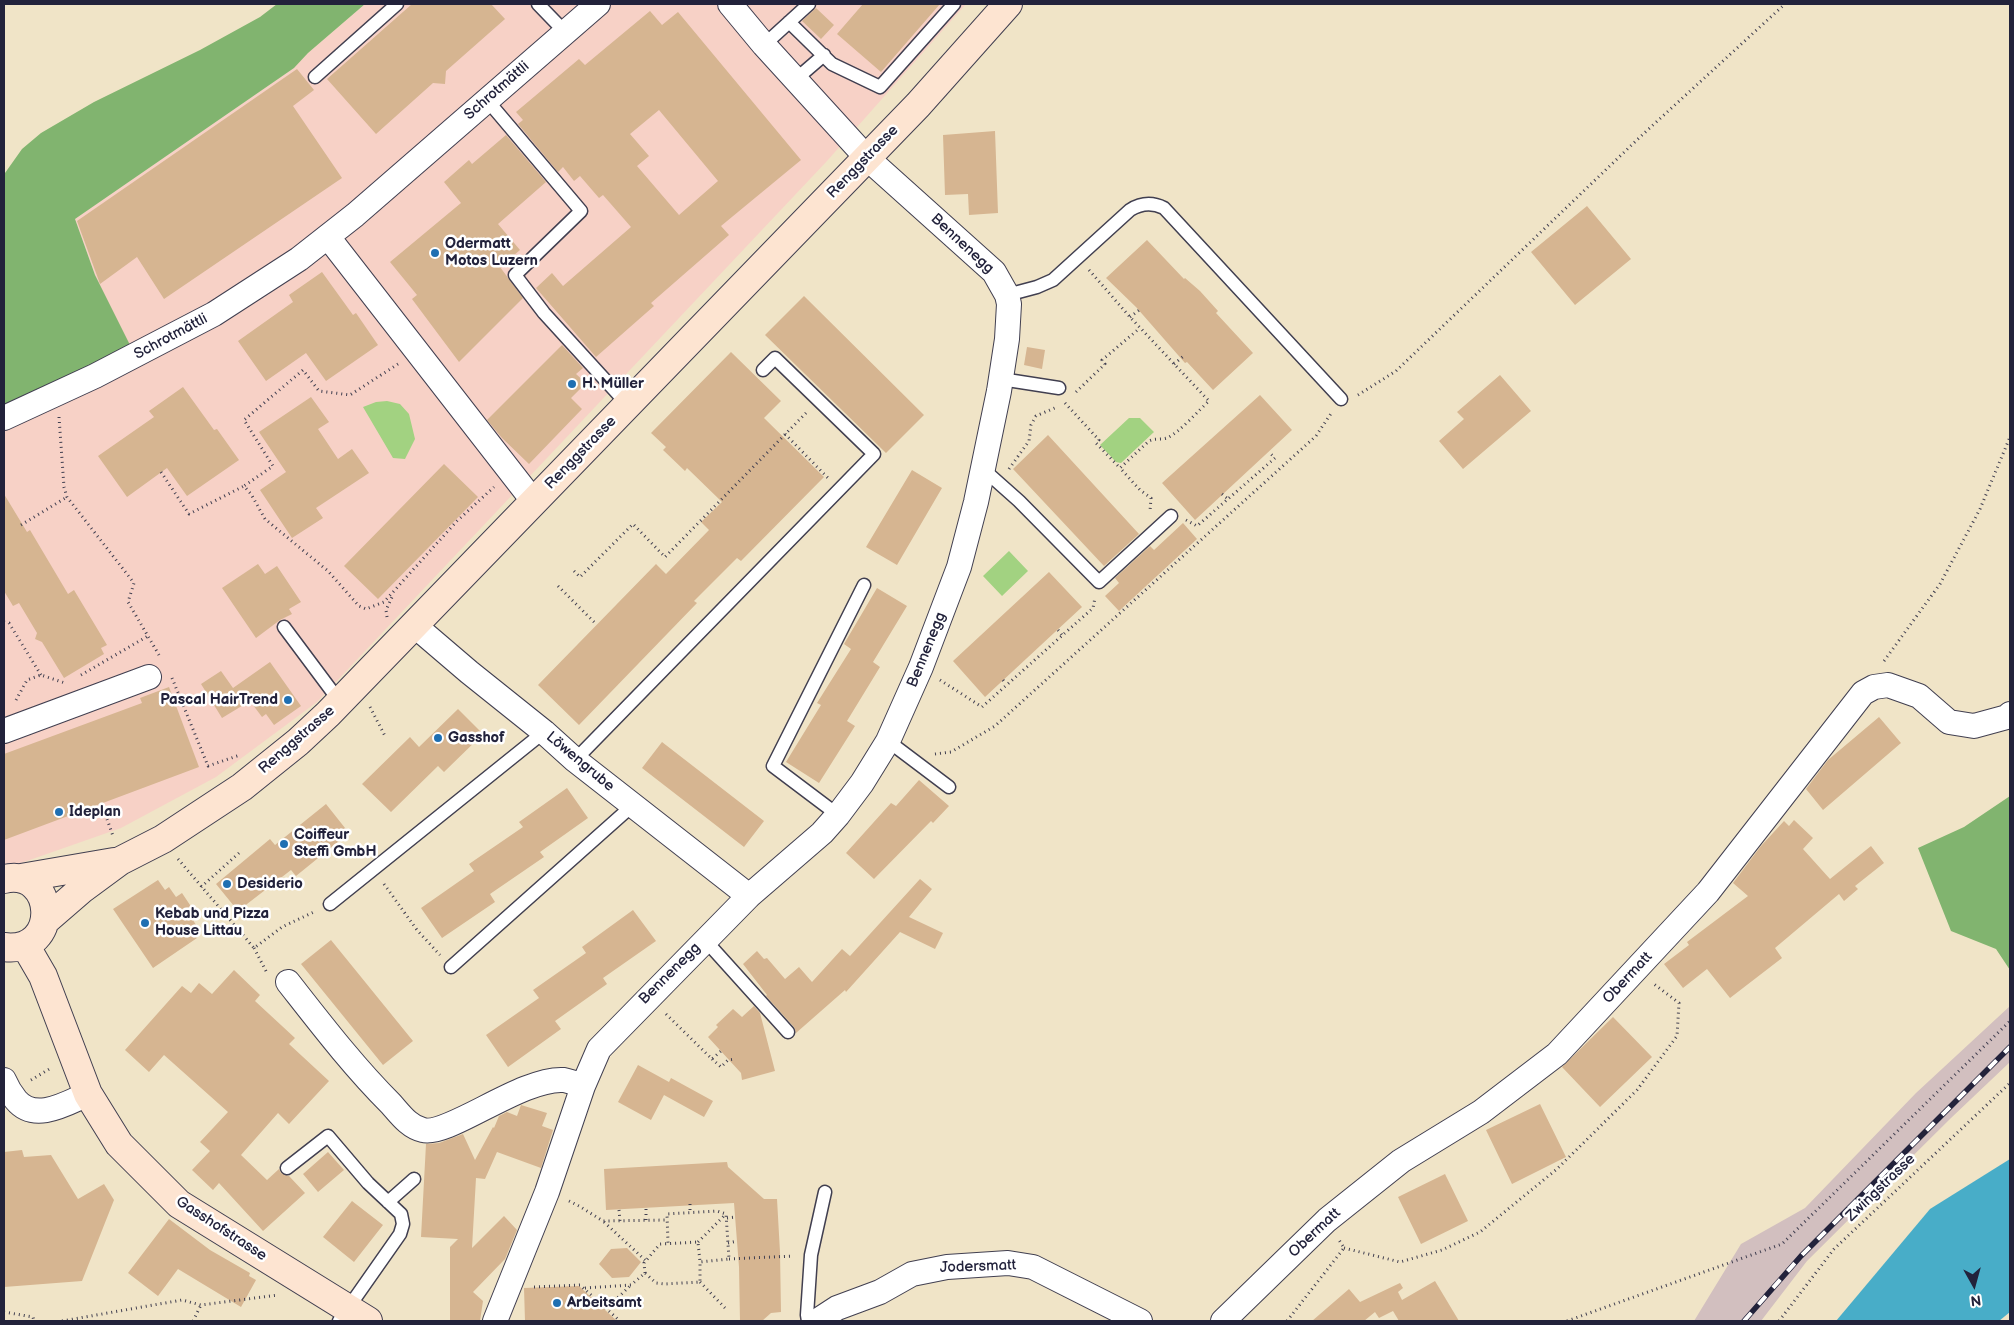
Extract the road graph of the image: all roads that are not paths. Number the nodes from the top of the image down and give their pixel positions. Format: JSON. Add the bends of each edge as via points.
{"nodes":[{"id":1,"x":397,"y":4,"type":"edge"},
{"id":2,"x":538,"y":4,"type":"edge"},
{"id":3,"x":598,"y":4,"type":"edge"},
{"id":4,"x":730,"y":4,"type":"edge"},
{"id":5,"x":809,"y":4,"type":"edge"},
{"id":6,"x":954,"y":4,"type":"edge"},
{"id":7,"x":1008,"y":4,"type":"edge"},
{"id":8,"x":789,"y":22,"type":"junction"},
{"id":9,"x":566,"y":33,"type":"junction"},
{"id":10,"x":764,"y":45,"type":"junction"},
{"id":11,"x":824,"y":55,"type":"junction"},
{"id":12,"x":315,"y":77,"type":"dead end"},
{"id":13,"x":795,"y":80,"type":"junction"},
{"id":14,"x":487,"y":100,"type":"junction"},
{"id":15,"x":867,"y":158,"type":"junction"},
{"id":16,"x":328,"y":237,"type":"junction"},
{"id":17,"x":1007,"y":295,"type":"junction"},
{"id":18,"x":763,"y":370,"type":"dead end"},
{"id":19,"x":1001,"y":380,"type":"junction"},
{"id":20,"x":1059,"y":388,"type":"dead end"},
{"id":21,"x":1341,"y":399,"type":"road end"},
{"id":22,"x":628,"y":405,"type":"junction"},
{"id":23,"x":4,"y":418,"type":"edge"},
{"id":24,"x":983,"y":469,"type":"junction"},
{"id":25,"x":534,"y":502,"type":"junction"},
{"id":26,"x":1171,"y":516,"type":"road end"},
{"id":27,"x":864,"y":585,"type":"dead end"},
{"id":28,"x":402,"y":622,"type":"junction"},
{"id":29,"x":284,"y":627,"type":"dead end"},
{"id":30,"x":155,"y":668,"type":"road end"},
{"id":31,"x":340,"y":702,"type":"junction"},
{"id":32,"x":2010,"y":714,"type":"edge"},
{"id":33,"x":4,"y":731,"type":"edge"},
{"id":34,"x":544,"y":732,"type":"junction"},
{"id":35,"x":888,"y":741,"type":"junction"},
{"id":36,"x":576,"y":760,"type":"junction"},
{"id":37,"x":949,"y":786,"type":"dead end"},
{"id":38,"x":633,"y":805,"type":"junction"},
{"id":39,"x":838,"y":815,"type":"junction"},
{"id":40,"x":120,"y":861,"type":"junction"},
{"id":41,"x":13,"y":878,"type":"edge"},
{"id":42,"x":749,"y":896,"type":"junction"},
{"id":43,"x":330,"y":904,"type":"road end"},
{"id":44,"x":45,"y":921,"type":"junction"},
{"id":45,"x":704,"y":940,"type":"junction"},
{"id":46,"x":14,"y":946,"type":"edge"},
{"id":47,"x":450,"y":967,"type":"road end"},
{"id":48,"x":279,"y":981,"type":"road end"},
{"id":49,"x":788,"y":1032,"type":"dead end"},
{"id":50,"x":4,"y":1080,"type":"edge"},
{"id":51,"x":582,"y":1086,"type":"junction"},
{"id":52,"x":88,"y":1094,"type":"junction"},
{"id":53,"x":287,"y":1168,"type":"dead end"},
{"id":54,"x":414,"y":1179,"type":"dead end"},
{"id":55,"x":825,"y":1192,"type":"dead end"},
{"id":56,"x":388,"y":1202,"type":"junction"},
{"id":57,"x":352,"y":1317,"type":"edge"},
{"id":58,"x":495,"y":1321,"type":"edge"},
{"id":59,"x":808,"y":1321,"type":"edge"},
{"id":60,"x":816,"y":1321,"type":"edge"},
{"id":61,"x":1140,"y":1321,"type":"edge"},
{"id":62,"x":1223,"y":1321,"type":"edge"}],
"edges":[{"from":1,"to":12,"type":"lane"},
{"from":2,"to":9,"type":"lane"},
{"from":3,"to":9,"type":"street","name":"Schrotmättli"},
{"from":4,"to":10,"type":"street"},
{"from":5,"to":8,"type":"lane"},
{"from":6,"to":11,"type":"lane","via":[[880,87],[832,64]]},
{"from":7,"to":15,"type":"main road","name":"Renggstrasse"},
{"from":8,"to":10,"type":"lane"},
{"from":8,"to":11,"type":"lane"},
{"from":9,"to":14,"type":"street","name":"Schrotmättli"},
{"from":10,"to":13,"type":"street"},
{"from":11,"to":13,"type":"lane"},
{"from":13,"to":15,"type":"street"},
{"from":14,"to":16,"type":"street","name":"Schrotmättli"},
{"from":14,"to":22,"type":"lane","via":[[581,211],[515,275],[544,313]]},
{"from":15,"to":17,"type":"street","name":"Bennenegg","via":[[994,272]]},
{"from":15,"to":22,"type":"main road","name":"Renggstrasse"},
{"from":16,"to":23,"type":"street","name":"Schrotmättli","via":[[214,314],[95,376]]},
{"from":16,"to":25,"type":"street"},
{"from":17,"to":19,"type":"street","name":"Bennenegg","via":[[1008,332]]},
{"from":17,"to":21,"type":"lane","via":[[1053,280],[1130,210],[1137,205],[1155,204],[1164,208]]},
{"from":18,"to":36,"type":"lane","via":[[775,358],[874,454]]},
{"from":19,"to":20,"type":"lane"},
{"from":19,"to":24,"type":"street","name":"Bennenegg"},
{"from":22,"to":25,"type":"main road","name":"Renggstrasse"},
{"from":24,"to":26,"type":"lane","via":[[1099,582]]},
{"from":24,"to":35,"type":"street","name":"Bennenegg","via":[[959,567]]},
{"from":25,"to":28,"type":"main road","name":"Renggstrasse"},
{"from":27,"to":39,"type":"lane","via":[[773,766]]},
{"from":28,"to":31,"type":"main road","name":"Renggstrasse"},
{"from":28,"to":34,"type":"street","name":"Löwengrube"},
{"from":29,"to":31,"type":"lane"},
{"from":30,"to":33,"type":"street"},
{"from":31,"to":40,"type":"main road","name":"Renggstrasse","via":[[298,742],[248,782],[198,818]]},
{"from":32,"to":62,"type":"street","name":"Obermatt","via":[[1974,726],[1949,722],[1919,696],[1888,685],[1863,693],[1708,892],[1557,1054],[1481,1112],[1401,1161],[1327,1220]]},
{"from":34,"to":36,"type":"street","name":"Löwengrube"},
{"from":34,"to":43,"type":"lane"},
{"from":35,"to":37,"type":"lane"},
{"from":35,"to":39,"type":"street","name":"Bennenegg","via":[[862,784]]},
{"from":36,"to":38,"type":"street","name":"Löwengrube"},
{"from":38,"to":42,"type":"street","name":"Löwengrube"},
{"from":38,"to":47,"type":"lane"},
{"from":39,"to":42,"type":"street","name":"Bennenegg","via":[[822,833]]},
{"from":40,"to":41,"type":"main road","name":"Renggstrasse"},
{"from":40,"to":44,"type":"main road","name":"Renggstrasse"},
{"from":41,"to":44,"type":"main road","via":[[32,884],[41,895]]},
{"from":42,"to":45,"type":"street","name":"Bennenegg"},
{"from":44,"to":46,"type":"main road","via":[[35,938]]},
{"from":45,"to":49,"type":"lane"},
{"from":45,"to":51,"type":"street","name":"Bennenegg","via":[[598,1049]]},
{"from":46,"to":52,"type":"main road","name":"Gasshofstrasse","via":[[42,976]]},
{"from":48,"to":51,"type":"street","via":[[365,1079],[412,1125],[424,1131],[447,1126],[541,1083],[565,1080]]},
{"from":50,"to":52,"type":"street","via":[[22,1106],[38,1111],[55,1109]]},
{"from":51,"to":58,"type":"street","name":"Bennenegg","via":[[547,1192]]},
{"from":52,"to":57,"type":"main road","name":"Gasshofstrasse","via":[[120,1144],[179,1204]]},
{"from":53,"to":56,"type":"lane","via":[[328,1136]]},
{"from":54,"to":56,"type":"lane"},
{"from":55,"to":59,"type":"lane","via":[[811,1255]]},
{"from":56,"to":57,"type":"lane","via":[[401,1214],[400,1234]]},
{"from":60,"to":61,"type":"street","name":"Jodersmatt","via":[[912,1274],[947,1267],[1008,1263],[1033,1267]]}]}
